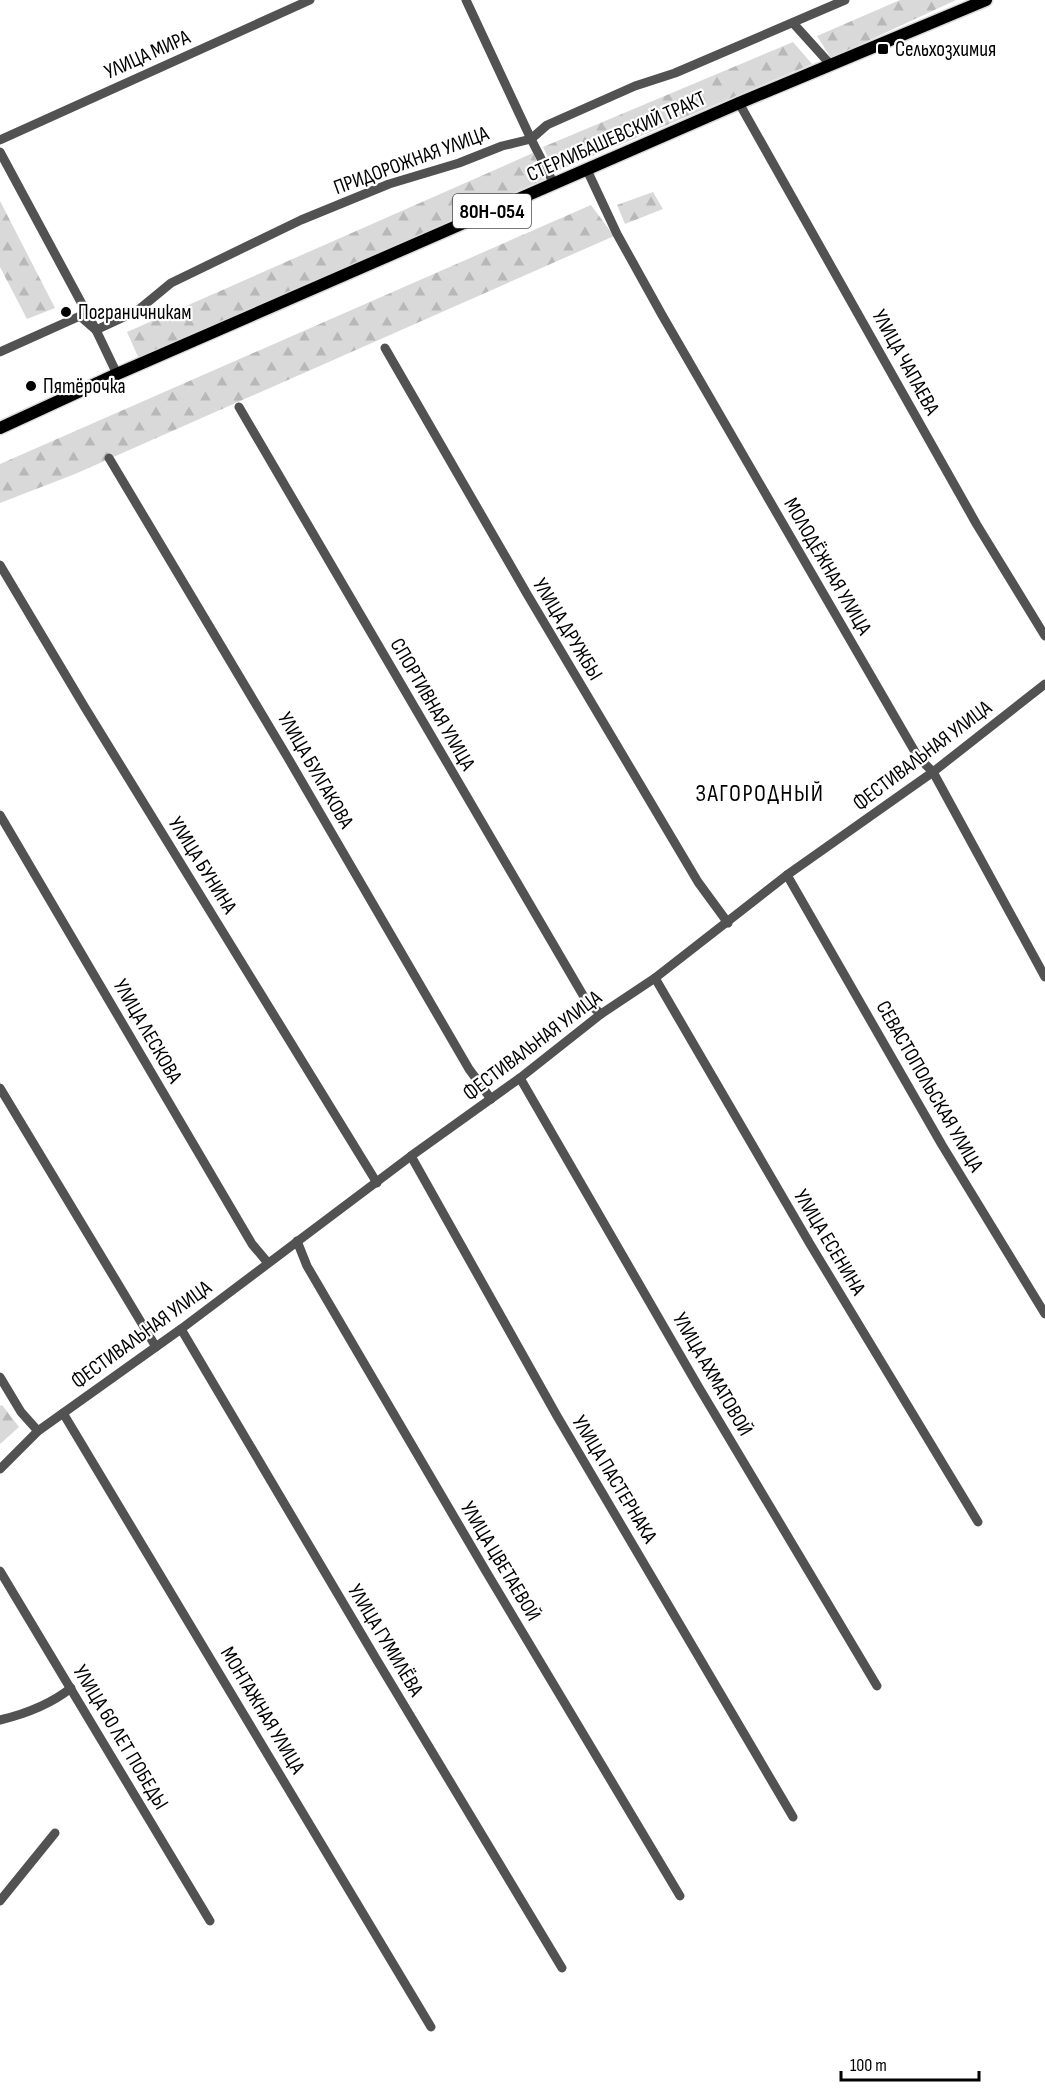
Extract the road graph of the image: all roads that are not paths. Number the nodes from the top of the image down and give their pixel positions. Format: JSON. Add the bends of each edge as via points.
{"nodes":[{"id":1,"x":309,"y":0,"type":"edge"},
{"id":2,"x":466,"y":0,"type":"edge"},
{"id":3,"x":845,"y":0,"type":"edge"},
{"id":4,"x":986,"y":0,"type":"edge"},
{"id":5,"x":793,"y":22,"type":"junction"},
{"id":6,"x":830,"y":64,"type":"junction"},
{"id":7,"x":739,"y":103,"type":"junction"},
{"id":8,"x":531,"y":139,"type":"junction"},
{"id":9,"x":0,"y":140,"type":"edge"},
{"id":10,"x":0,"y":152,"type":"edge"},
{"id":11,"x":588,"y":170,"type":"junction"},
{"id":12,"x":555,"y":184,"type":"junction"},
{"id":13,"x":96,"y":330,"type":"junction"},
{"id":14,"x":385,"y":348,"type":"dead end"},
{"id":15,"x":0,"y":352,"type":"edge"},
{"id":16,"x":117,"y":374,"type":"junction"},
{"id":17,"x":239,"y":407,"type":"dead end"},
{"id":18,"x":0,"y":428,"type":"edge"},
{"id":19,"x":110,"y":458,"type":"dead end"},
{"id":20,"x":0,"y":565,"type":"edge"},
{"id":21,"x":1045,"y":636,"type":"edge"},
{"id":22,"x":1045,"y":684,"type":"edge"},
{"id":23,"x":933,"y":772,"type":"junction"},
{"id":24,"x":0,"y":815,"type":"edge"},
{"id":25,"x":787,"y":875,"type":"junction"},
{"id":26,"x":728,"y":923,"type":"junction"},
{"id":27,"x":1045,"y":977,"type":"edge"},
{"id":28,"x":655,"y":978,"type":"junction"},
{"id":29,"x":601,"y":1014,"type":"junction"},
{"id":30,"x":520,"y":1078,"type":"junction"},
{"id":31,"x":0,"y":1088,"type":"edge"},
{"id":32,"x":491,"y":1099,"type":"junction"},
{"id":33,"x":411,"y":1156,"type":"junction"},
{"id":34,"x":377,"y":1183,"type":"junction"},
{"id":35,"x":297,"y":1241,"type":"junction"},
{"id":36,"x":268,"y":1263,"type":"junction"},
{"id":37,"x":1045,"y":1314,"type":"edge"},
{"id":38,"x":181,"y":1329,"type":"junction"},
{"id":39,"x":156,"y":1347,"type":"junction"},
{"id":40,"x":0,"y":1377,"type":"edge"},
{"id":41,"x":63,"y":1413,"type":"junction"},
{"id":42,"x":38,"y":1431,"type":"junction"},
{"id":43,"x":0,"y":1469,"type":"edge"},
{"id":44,"x":978,"y":1522,"type":"dead end"},
{"id":45,"x":0,"y":1571,"type":"edge"},
{"id":46,"x":877,"y":1686,"type":"dead end"},
{"id":47,"x":71,"y":1688,"type":"junction"},
{"id":48,"x":0,"y":1720,"type":"edge"},
{"id":49,"x":793,"y":1817,"type":"dead end"},
{"id":50,"x":55,"y":1833,"type":"dead end"},
{"id":51,"x":680,"y":1896,"type":"dead end"},
{"id":52,"x":0,"y":1901,"type":"edge"},
{"id":53,"x":210,"y":1921,"type":"dead end"},
{"id":54,"x":562,"y":1968,"type":"dead end"},
{"id":55,"x":431,"y":2027,"type":"dead end"}],
"edges":[{"from":1,"to":9,"type":"street","name":"УЛИЦА МИРА"},
{"from":2,"to":8,"type":"street"},
{"from":3,"to":5,"type":"street","name":"ПРИДОРОЖНАЯ УЛИЦА"},
{"from":4,"to":6,"type":"main road","name":"СТЕРЛИБАШЕВСКИЙ ТРАКТ","number":"80Н-054"},
{"from":5,"to":6,"type":"street"},
{"from":5,"to":8,"type":"street","name":"ПРИДОРОЖНАЯ УЛИЦА","via":[[547,124]]},
{"from":6,"to":7,"type":"main road","name":"СТЕРЛИБАШЕВСКИЙ ТРАКТ","number":"80Н-054"},
{"from":7,"to":11,"type":"main road","name":"СТЕРЛИБАШЕВСКИЙ ТРАКТ","number":"80Н-054"},
{"from":7,"to":21,"type":"street","name":"УЛИЦА ЧАПАЕВА","via":[[977,525]]},
{"from":8,"to":12,"type":"street"},
{"from":8,"to":13,"type":"street","name":"ПРИДОРОЖНАЯ УЛИЦА","via":[[389,184],[302,220],[171,283],[137,311]]},
{"from":10,"to":13,"type":"street"},
{"from":11,"to":12,"type":"main road","name":"СТЕРЛИБАШЕВСКИЙ ТРАКТ","number":"80Н-054"},
{"from":11,"to":23,"type":"street","name":"МОЛОДЁЖНАЯ УЛИЦА","via":[[617,234],[662,315],[918,757]]},
{"from":12,"to":16,"type":"main road","name":"СТЕРЛИБАШЕВСКИЙ ТРАКТ","number":"80Н-054"},
{"from":13,"to":15,"type":"street","via":[[80,316]]},
{"from":13,"to":16,"type":"street"},
{"from":14,"to":26,"type":"street","name":"УЛИЦА ДРУЖБЫ","via":[[692,872]]},
{"from":16,"to":18,"type":"main road","name":"СТЕРЛИБАШЕВСКИЙ ТРАКТ","number":"80Н-054"},
{"from":17,"to":29,"type":"street","name":"СПОРТИВНАЯ УЛИЦА","via":[[587,1002]]},
{"from":19,"to":32,"type":"street","name":"УЛИЦА БУЛГАКОВА","via":[[469,1069]]},
{"from":20,"to":34,"type":"street","name":"УЛИЦА БУНИНА"},
{"from":22,"to":23,"type":"street","name":"ФЕСТИВАЛЬНАЯ УЛИЦА"},
{"from":23,"to":25,"type":"street","name":"ФЕСТИВАЛЬНАЯ УЛИЦА"},
{"from":23,"to":27,"type":"street","name":"МОЛОДЁЖНАЯ УЛИЦА"},
{"from":24,"to":36,"type":"street","name":"УЛИЦА ЛЕСКОВА","via":[[252,1244]]},
{"from":25,"to":26,"type":"street","name":"ФЕСТИВАЛЬНАЯ УЛИЦА"},
{"from":25,"to":37,"type":"street","name":"СЕВАСТОПОЛЬСКАЯ УЛИЦА","via":[[942,1145]]},
{"from":26,"to":28,"type":"street","name":"ФЕСТИВАЛЬНАЯ УЛИЦА"},
{"from":28,"to":29,"type":"street","name":"ФЕСТИВАЛЬНАЯ УЛИЦА"},
{"from":28,"to":44,"type":"street","name":"УЛИЦА ЕСЕНИНА"},
{"from":29,"to":30,"type":"street","name":"ФЕСТИВАЛЬНАЯ УЛИЦА"},
{"from":30,"to":32,"type":"street","name":"ФЕСТИВАЛЬНАЯ УЛИЦА"},
{"from":30,"to":46,"type":"street","name":"УЛИЦА АХМАТОВОЙ"},
{"from":31,"to":39,"type":"street"},
{"from":32,"to":33,"type":"street","name":"ФЕСТИВАЛЬНАЯ УЛИЦА"},
{"from":33,"to":34,"type":"street","name":"ФЕСТИВАЛЬНАЯ УЛИЦА"},
{"from":33,"to":49,"type":"street","name":"УЛИЦА ПАСТЕРНАКА","via":[[557,1416]]},
{"from":34,"to":35,"type":"street","name":"ФЕСТИВАЛЬНАЯ УЛИЦА"},
{"from":35,"to":36,"type":"street","name":"ФЕСТИВАЛЬНАЯ УЛИЦА"},
{"from":35,"to":51,"type":"street","name":"УЛИЦА ЦВЕТАЕВОЙ","via":[[313,1276]]},
{"from":36,"to":38,"type":"street","name":"ФЕСТИВАЛЬНАЯ УЛИЦА"},
{"from":38,"to":39,"type":"street","name":"ФЕСТИВАЛЬНАЯ УЛИЦА"},
{"from":38,"to":54,"type":"street","name":"УЛИЦА ГУМИЛЁВА"},
{"from":39,"to":41,"type":"street","name":"ФЕСТИВАЛЬНАЯ УЛИЦА"},
{"from":40,"to":42,"type":"street"},
{"from":41,"to":42,"type":"street","name":"ФЕСТИВАЛЬНАЯ УЛИЦА"},
{"from":41,"to":55,"type":"street","name":"МОНТАЖНАЯ УЛИЦА"},
{"from":42,"to":43,"type":"street","name":"ФЕСТИВАЛЬНАЯ УЛИЦА"},
{"from":45,"to":47,"type":"street","name":"УЛИЦА 60 ЛЕТ ПОБЕДЫ"},
{"from":47,"to":48,"type":"street","via":[[58,1699]]},
{"from":47,"to":53,"type":"street","name":"УЛИЦА 60 ЛЕТ ПОБЕДЫ"},
{"from":50,"to":52,"type":"street"}]}
